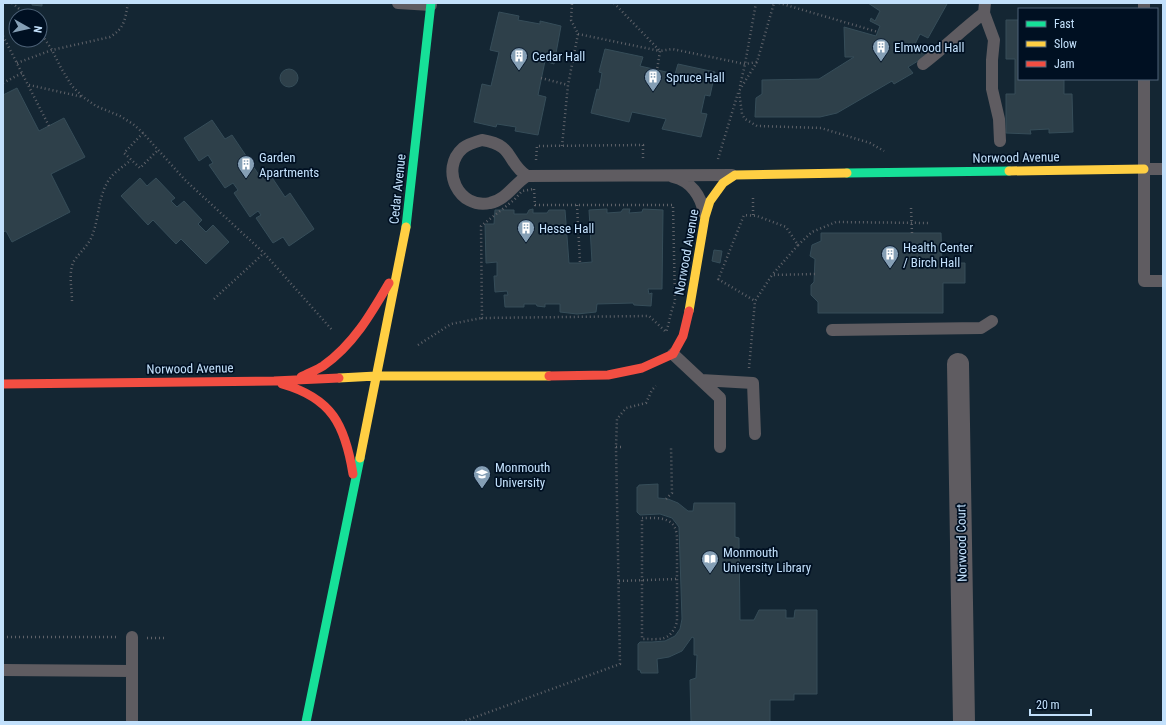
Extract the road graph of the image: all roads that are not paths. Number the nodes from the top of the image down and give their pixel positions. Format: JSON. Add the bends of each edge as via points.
{"nodes":[{"id":1,"x":398,"y":3,"type":"edge"},
{"id":2,"x":431,"y":4,"type":"edge"},
{"id":3,"x":985,"y":8,"type":"edge"},
{"id":4,"x":923,"y":64,"type":"dead end"},
{"id":5,"x":1144,"y":80,"type":"edge"},
{"id":6,"x":1000,"y":141,"type":"dead end"},
{"id":7,"x":1144,"y":169,"type":"junction"},
{"id":8,"x":1163,"y":169,"type":"edge"},
{"id":9,"x":662,"y":175,"type":"junction"},
{"id":10,"x":735,"y":175,"type":"junction"},
{"id":11,"x":527,"y":176,"type":"junction"},
{"id":12,"x":705,"y":217,"type":"junction"},
{"id":13,"x":399,"y":267,"type":"junction"},
{"id":14,"x":1163,"y":281,"type":"edge"},
{"id":15,"x":992,"y":320,"type":"dead end"},
{"id":16,"x":832,"y":330,"type":"dead end"},
{"id":17,"x":673,"y":354,"type":"junction"},
{"id":18,"x":958,"y":364,"type":"dead end"},
{"id":19,"x":376,"y":376,"type":"junction"},
{"id":20,"x":293,"y":380,"type":"junction"},
{"id":21,"x":701,"y":380,"type":"junction"},
{"id":22,"x":274,"y":381,"type":"junction"},
{"id":23,"x":3,"y":384,"type":"edge"},
{"id":24,"x":755,"y":434,"type":"dead end"},
{"id":25,"x":720,"y":447,"type":"dead end"},
{"id":26,"x":354,"y":482,"type":"junction"},
{"id":27,"x":132,"y":637,"type":"road end"},
{"id":28,"x":3,"y":670,"type":"edge"},
{"id":29,"x":132,"y":670,"type":"junction"},
{"id":30,"x":310,"y":704,"type":"junction"},
{"id":31,"x":132,"y":722,"type":"edge"},
{"id":32,"x":306,"y":722,"type":"edge"},
{"id":33,"x":310,"y":722,"type":"edge"},
{"id":34,"x":964,"y":722,"type":"edge"}],
"edges":[{"from":1,"to":2,"type":"lane"},
{"from":2,"to":13,"type":"main road","name":"Cedar Avenue","via":[[406,230]]},
{"from":3,"to":4,"type":"lane","via":[[945,47]]},
{"from":3,"to":6,"type":"lane","via":[[994,40],[992,89]]},
{"from":5,"to":7,"type":"lane"},
{"from":7,"to":8,"type":"lane","name":"Norwood Avenue"},
{"from":7,"to":10,"type":"main road","name":"Norwood Avenue"},
{"from":7,"to":14,"type":"lane","via":[[1144,281]]},
{"from":9,"to":10,"type":"lane"},
{"from":9,"to":11,"type":"lane"},
{"from":9,"to":12,"type":"lane","via":[[682,180],[692,187],[700,198]]},
{"from":10,"to":12,"type":"main road","name":"Norwood Avenue","via":[[716,190]]},
{"from":11,"to":11,"type":"lane","via":[[520,172],[503,147],[482,140],[462,149],[452,168],[456,189],[471,202],[480,204],[499,200]]},
{"from":12,"to":17,"type":"main road","name":"Norwood Avenue","via":[[692,299],[683,336]]},
{"from":13,"to":19,"type":"main road","name":"Cedar Avenue"},
{"from":13,"to":20,"type":"main road","via":[[369,318],[347,346],[323,366]]},
{"from":15,"to":16,"type":"lane","via":[[981,328]]},
{"from":17,"to":19,"type":"main road","name":"Norwood Avenue","via":[[642,368],[608,375]]},
{"from":17,"to":21,"type":"lane"},
{"from":18,"to":34,"type":"street","name":"Norwood Court"},
{"from":19,"to":20,"type":"main road","name":"Norwood Avenue"},
{"from":19,"to":26,"type":"main road"},
{"from":20,"to":22,"type":"main road","name":"Norwood Avenue"},
{"from":21,"to":24,"type":"lane","via":[[753,383]]},
{"from":21,"to":25,"type":"lane","via":[[720,398]]},
{"from":22,"to":23,"type":"main road","name":"Norwood Avenue"},
{"from":22,"to":26,"type":"main road","via":[[303,391],[319,400],[338,420],[350,453]]},
{"from":26,"to":30,"type":"main road"},
{"from":27,"to":29,"type":"lane"},
{"from":28,"to":29,"type":"lane"},
{"from":29,"to":31,"type":"lane"},
{"from":30,"to":32,"type":"main road"},
{"from":30,"to":33,"type":"main road"}]}
